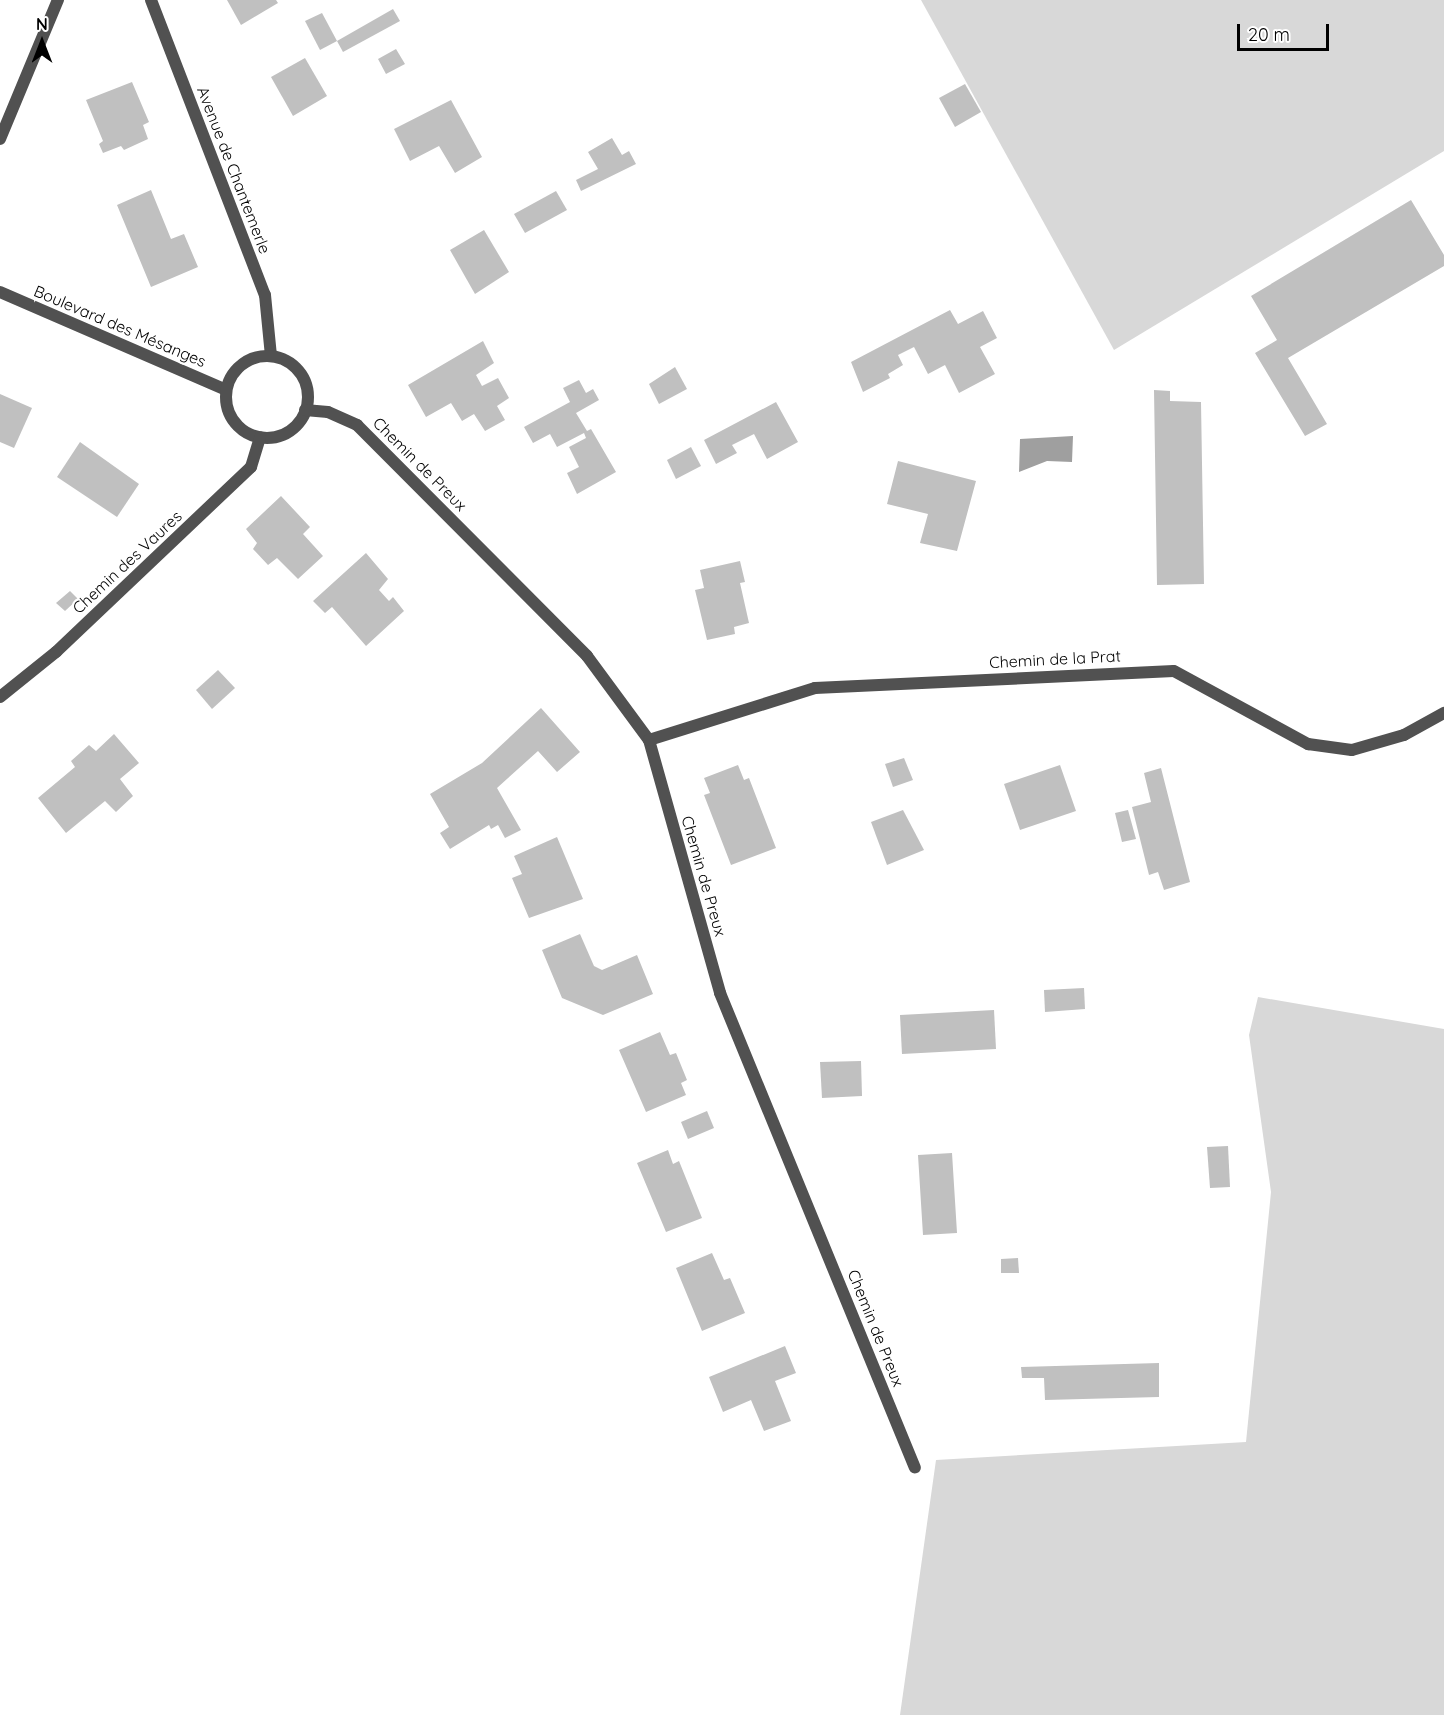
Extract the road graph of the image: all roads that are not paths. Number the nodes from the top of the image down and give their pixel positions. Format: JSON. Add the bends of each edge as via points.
{"nodes":[{"id":1,"x":58,"y":0,"type":"edge"},
{"id":2,"x":151,"y":0,"type":"edge"},
{"id":3,"x":0,"y":139,"type":"edge"},
{"id":4,"x":0,"y":292,"type":"edge"},
{"id":5,"x":271,"y":356,"type":"junction"},
{"id":6,"x":226,"y":390,"type":"junction"},
{"id":7,"x":305,"y":410,"type":"junction"},
{"id":8,"x":260,"y":437,"type":"junction"},
{"id":9,"x":0,"y":697,"type":"edge"},
{"id":10,"x":1444,"y":713,"type":"edge"},
{"id":11,"x":649,"y":740,"type":"junction"},
{"id":12,"x":915,"y":1468,"type":"dead end"}],
"edges":[{"from":1,"to":3,"type":"street"},
{"from":2,"to":5,"type":"street","name":"Avenue de Chantemerle","via":[[265,295]]},
{"from":4,"to":6,"type":"street","name":"Boulevard des Mésanges"},
{"from":5,"to":6,"type":"street","via":[[247,361],[237,368]]},
{"from":5,"to":7,"type":"street","via":[[288,362],[301,375],[306,386]]},
{"from":6,"to":8,"type":"street","via":[[230,415],[247,433]]},
{"from":7,"to":8,"type":"street","via":[[300,421],[282,435]]},
{"from":7,"to":11,"type":"street","name":"Chemin de Preux","via":[[328,411],[357,425],[587,656]]},
{"from":8,"to":9,"type":"street","name":"Chemin des Vaures","via":[[251,467],[56,652]]},
{"from":10,"to":11,"type":"street","name":"Chemin de la Prat","via":[[1404,735],[1352,750],[1308,744],[1174,671],[815,688]]},
{"from":11,"to":12,"type":"street","name":"Chemin de Preux","via":[[720,993]]}]}
